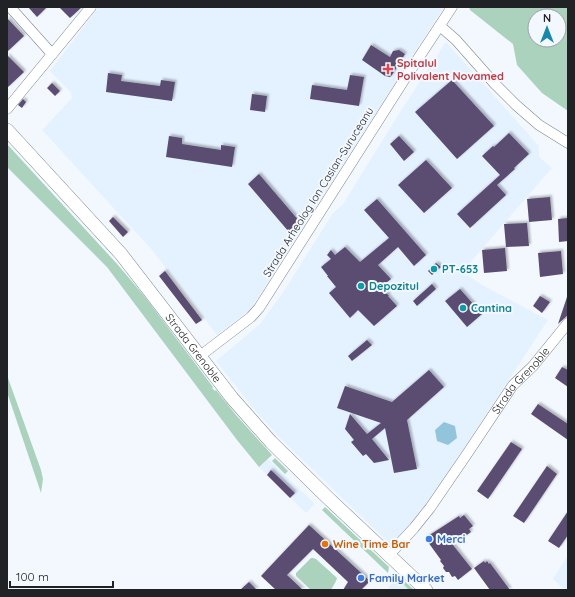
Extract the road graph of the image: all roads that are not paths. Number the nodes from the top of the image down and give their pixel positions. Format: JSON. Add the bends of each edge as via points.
{"nodes":[{"id":1,"x":10,"y":7,"type":"edge"},
{"id":2,"x":90,"y":7,"type":"edge"},
{"id":3,"x":452,"y":7,"type":"edge"},
{"id":4,"x":440,"y":26,"type":"junction"},
{"id":5,"x":52,"y":54,"type":"junction"},
{"id":6,"x":7,"y":109,"type":"edge"},
{"id":7,"x":7,"y":130,"type":"edge"},
{"id":8,"x":568,"y":143,"type":"edge"},
{"id":9,"x":568,"y":323,"type":"edge"},
{"id":10,"x":200,"y":356,"type":"junction"},
{"id":11,"x":389,"y":555,"type":"junction"},
{"id":12,"x":426,"y":590,"type":"edge"}],
"edges":[{"from":1,"to":5,"type":"street"},
{"from":2,"to":5,"type":"street"},
{"from":3,"to":4,"type":"street","name":"Strada Arheolog Ion Casian-Suruceanu"},
{"from":4,"to":8,"type":"street","via":[[516,105],[539,125]]},
{"from":4,"to":10,"type":"street","name":"Strada Arheolog Ion Casian-Suruceanu","via":[[259,308]]},
{"from":5,"to":6,"type":"street"},
{"from":7,"to":10,"type":"main road","name":"Strada Grenoble","via":[[121,254]]},
{"from":9,"to":11,"type":"street","name":"Strada Grenoble","via":[[533,366],[513,385],[430,508]]},
{"from":10,"to":11,"type":"main road","name":"Strada Grenoble","via":[[232,398],[271,442]]},
{"from":11,"to":12,"type":"main road","name":"Strada Grenoble"}]}
